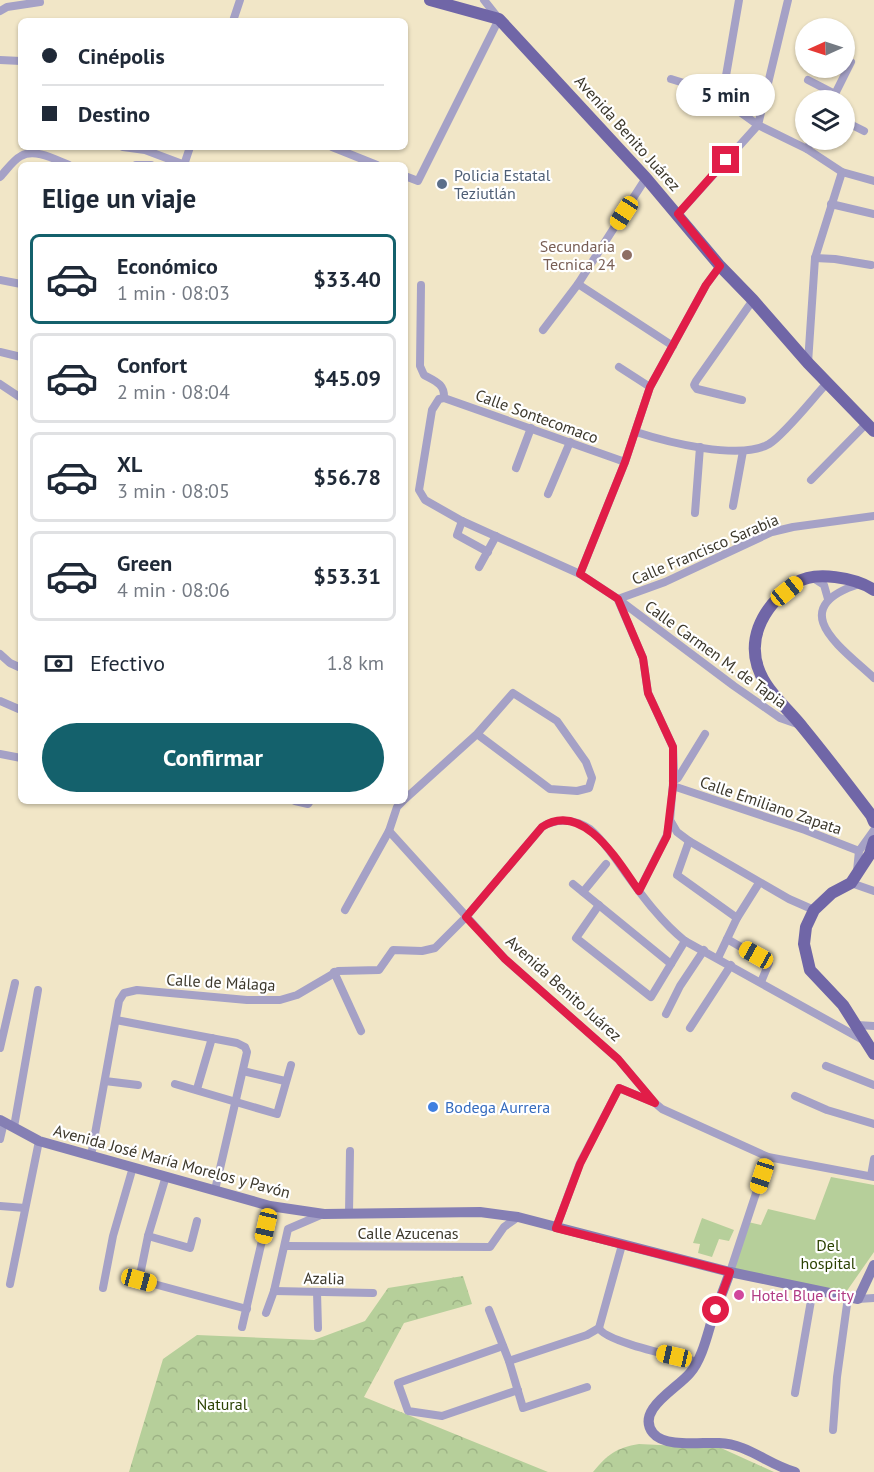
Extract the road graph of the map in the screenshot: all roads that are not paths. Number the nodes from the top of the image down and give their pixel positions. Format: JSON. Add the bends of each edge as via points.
{"nodes":[{"id":1,"x":240,"y":0,"type":"edge"},
{"id":2,"x":430,"y":0,"type":"edge"},
{"id":3,"x":484,"y":0,"type":"edge"},
{"id":4,"x":739,"y":0,"type":"edge"},
{"id":5,"x":788,"y":0,"type":"edge"},
{"id":6,"x":40,"y":2,"type":"dead end"},
{"id":7,"x":0,"y":11,"type":"edge"},
{"id":8,"x":234,"y":18,"type":"edge"},
{"id":9,"x":499,"y":19,"type":"junction"},
{"id":10,"x":0,"y":60,"type":"edge"},
{"id":11,"x":18,"y":61,"type":"edge"},
{"id":12,"x":671,"y":79,"type":"dead end"},
{"id":13,"x":808,"y":80,"type":"dead end"},
{"id":14,"x":823,"y":90,"type":"edge"},
{"id":15,"x":722,"y":99,"type":"junction"},
{"id":16,"x":758,"y":125,"type":"junction"},
{"id":17,"x":855,"y":126,"type":"edge"},
{"id":18,"x":864,"y":131,"type":"dead end"},
{"id":19,"x":795,"y":143,"type":"edge"},
{"id":20,"x":52,"y":150,"type":"edge"},
{"id":21,"x":147,"y":150,"type":"edge"},
{"id":22,"x":340,"y":150,"type":"edge"},
{"id":23,"x":809,"y":150,"type":"edge"},
{"id":24,"x":51,"y":158,"type":"junction"},
{"id":25,"x":61,"y":162,"type":"edge"},
{"id":26,"x":177,"y":162,"type":"edge"},
{"id":27,"x":370,"y":162,"type":"edge"},
{"id":28,"x":842,"y":172,"type":"junction"},
{"id":29,"x":0,"y":177,"type":"edge"},
{"id":30,"x":408,"y":177,"type":"edge"},
{"id":31,"x":646,"y":178,"type":"junction"},
{"id":32,"x":874,"y":181,"type":"edge"},
{"id":33,"x":831,"y":204,"type":"junction"},
{"id":34,"x":678,"y":214,"type":"junction"},
{"id":35,"x":874,"y":214,"type":"edge"},
{"id":36,"x":815,"y":258,"type":"junction"},
{"id":37,"x":720,"y":266,"type":"junction"},
{"id":38,"x":871,"y":266,"type":"dead end"},
{"id":39,"x":0,"y":280,"type":"edge"},
{"id":40,"x":18,"y":283,"type":"edge"},
{"id":41,"x":578,"y":284,"type":"junction"},
{"id":42,"x":421,"y":285,"type":"dead end"},
{"id":43,"x":753,"y":300,"type":"junction"},
{"id":44,"x":543,"y":330,"type":"dead end"},
{"id":45,"x":674,"y":346,"type":"junction"},
{"id":46,"x":0,"y":352,"type":"edge"},
{"id":47,"x":18,"y":356,"type":"edge"},
{"id":48,"x":808,"y":363,"type":"junction"},
{"id":49,"x":619,"y":367,"type":"dead end"},
{"id":50,"x":827,"y":382,"type":"junction"},
{"id":51,"x":0,"y":384,"type":"edge"},
{"id":52,"x":650,"y":387,"type":"junction"},
{"id":53,"x":18,"y":396,"type":"edge"},
{"id":54,"x":441,"y":399,"type":"junction"},
{"id":55,"x":742,"y":400,"type":"dead end"},
{"id":56,"x":870,"y":427,"type":"edge"},
{"id":57,"x":531,"y":428,"type":"junction"},
{"id":58,"x":636,"y":432,"type":"junction"},
{"id":59,"x":570,"y":442,"type":"junction"},
{"id":60,"x":700,"y":447,"type":"junction"},
{"id":61,"x":743,"y":451,"type":"junction"},
{"id":62,"x":625,"y":462,"type":"junction"},
{"id":63,"x":516,"y":468,"type":"dead end"},
{"id":64,"x":811,"y":480,"type":"dead end"},
{"id":65,"x":548,"y":494,"type":"dead end"},
{"id":66,"x":733,"y":506,"type":"dead end"},
{"id":67,"x":695,"y":513,"type":"dead end"},
{"id":68,"x":874,"y":516,"type":"edge"},
{"id":69,"x":462,"y":520,"type":"junction"},
{"id":70,"x":496,"y":536,"type":"junction"},
{"id":71,"x":488,"y":552,"type":"junction"},
{"id":72,"x":479,"y":567,"type":"dead end"},
{"id":73,"x":580,"y":574,"type":"junction"},
{"id":74,"x":812,"y":577,"type":"junction"},
{"id":75,"x":863,"y":583,"type":"junction"},
{"id":76,"x":874,"y":590,"type":"edge"},
{"id":77,"x":618,"y":599,"type":"junction"},
{"id":78,"x":828,"y":600,"type":"junction"},
{"id":79,"x":0,"y":654,"type":"edge"},
{"id":80,"x":18,"y":667,"type":"edge"},
{"id":81,"x":874,"y":678,"type":"edge"},
{"id":82,"x":0,"y":701,"type":"edge"},
{"id":83,"x":18,"y":709,"type":"edge"},
{"id":84,"x":802,"y":726,"type":"junction"},
{"id":85,"x":477,"y":734,"type":"junction"},
{"id":86,"x":705,"y":734,"type":"dead end"},
{"id":87,"x":0,"y":754,"type":"edge"},
{"id":88,"x":18,"y":757,"type":"edge"},
{"id":89,"x":673,"y":784,"type":"junction"},
{"id":90,"x":408,"y":796,"type":"edge"},
{"id":91,"x":400,"y":804,"type":"edge"},
{"id":92,"x":670,"y":820,"type":"junction"},
{"id":93,"x":874,"y":822,"type":"edge"},
{"id":94,"x":874,"y":830,"type":"edge"},
{"id":95,"x":388,"y":831,"type":"junction"},
{"id":96,"x":874,"y":841,"type":"edge"},
{"id":97,"x":688,"y":842,"type":"junction"},
{"id":98,"x":859,"y":851,"type":"junction"},
{"id":99,"x":606,"y":864,"type":"dead end"},
{"id":100,"x":853,"y":879,"type":"junction"},
{"id":101,"x":759,"y":883,"type":"junction"},
{"id":102,"x":573,"y":884,"type":"dead end"},
{"id":103,"x":639,"y":891,"type":"junction"},
{"id":104,"x":874,"y":891,"type":"edge"},
{"id":105,"x":583,"y":892,"type":"junction"},
{"id":106,"x":599,"y":905,"type":"junction"},
{"id":107,"x":345,"y":910,"type":"dead end"},
{"id":108,"x":814,"y":910,"type":"junction"},
{"id":109,"x":466,"y":917,"type":"junction"},
{"id":110,"x":737,"y":918,"type":"junction"},
{"id":111,"x":727,"y":939,"type":"junction"},
{"id":112,"x":685,"y":941,"type":"junction"},
{"id":113,"x":704,"y":950,"type":"junction"},
{"id":114,"x":718,"y":958,"type":"junction"},
{"id":115,"x":671,"y":964,"type":"junction"},
{"id":116,"x":731,"y":965,"type":"junction"},
{"id":117,"x":334,"y":972,"type":"junction"},
{"id":118,"x":761,"y":982,"type":"junction"},
{"id":119,"x":15,"y":983,"type":"dead end"},
{"id":120,"x":38,"y":990,"type":"dead end"},
{"id":121,"x":666,"y":1014,"type":"dead end"},
{"id":122,"x":116,"y":1020,"type":"junction"},
{"id":123,"x":856,"y":1025,"type":"junction"},
{"id":124,"x":874,"y":1026,"type":"edge"},
{"id":125,"x":690,"y":1028,"type":"dead end"},
{"id":126,"x":361,"y":1031,"type":"dead end"},
{"id":127,"x":212,"y":1038,"type":"junction"},
{"id":128,"x":867,"y":1042,"type":"junction"},
{"id":129,"x":0,"y":1048,"type":"edge"},
{"id":130,"x":874,"y":1054,"type":"edge"},
{"id":131,"x":291,"y":1065,"type":"dead end"},
{"id":132,"x":826,"y":1066,"type":"dead end"},
{"id":133,"x":243,"y":1071,"type":"junction"},
{"id":134,"x":105,"y":1081,"type":"junction"},
{"id":135,"x":285,"y":1081,"type":"junction"},
{"id":136,"x":175,"y":1084,"type":"dead end"},
{"id":137,"x":138,"y":1085,"type":"dead end"},
{"id":138,"x":874,"y":1085,"type":"edge"},
{"id":139,"x":197,"y":1089,"type":"junction"},
{"id":140,"x":795,"y":1096,"type":"dead end"},
{"id":141,"x":236,"y":1101,"type":"junction"},
{"id":142,"x":655,"y":1103,"type":"junction"},
{"id":143,"x":6,"y":1123,"type":"edge"},
{"id":144,"x":874,"y":1124,"type":"edge"},
{"id":145,"x":0,"y":1139,"type":"edge"},
{"id":146,"x":39,"y":1141,"type":"junction"},
{"id":147,"x":350,"y":1151,"type":"dead end"},
{"id":148,"x":91,"y":1156,"type":"junction"},
{"id":149,"x":768,"y":1157,"type":"junction"},
{"id":150,"x":874,"y":1159,"type":"edge"},
{"id":151,"x":133,"y":1167,"type":"junction"},
{"id":152,"x":166,"y":1176,"type":"junction"},
{"id":153,"x":873,"y":1176,"type":"edge"},
{"id":154,"x":215,"y":1190,"type":"junction"},
{"id":155,"x":0,"y":1206,"type":"edge"},
{"id":156,"x":270,"y":1206,"type":"junction"},
{"id":157,"x":25,"y":1208,"type":"junction"},
{"id":158,"x":349,"y":1213,"type":"junction"},
{"id":159,"x":324,"y":1214,"type":"junction"},
{"id":160,"x":518,"y":1217,"type":"junction"},
{"id":161,"x":197,"y":1221,"type":"dead end"},
{"id":162,"x":556,"y":1228,"type":"junction"},
{"id":163,"x":148,"y":1236,"type":"junction"},
{"id":164,"x":622,"y":1245,"type":"junction"},
{"id":165,"x":285,"y":1246,"type":"junction"},
{"id":166,"x":874,"y":1265,"type":"edge"},
{"id":167,"x":730,"y":1272,"type":"junction"},
{"id":168,"x":10,"y":1284,"type":"dead end"},
{"id":169,"x":103,"y":1288,"type":"dead end"},
{"id":170,"x":813,"y":1289,"type":"junction"},
{"id":171,"x":274,"y":1291,"type":"junction"},
{"id":172,"x":317,"y":1292,"type":"junction"},
{"id":173,"x":373,"y":1293,"type":"dead end"},
{"id":174,"x":853,"y":1298,"type":"junction"},
{"id":175,"x":874,"y":1298,"type":"edge"},
{"id":176,"x":247,"y":1309,"type":"junction"},
{"id":177,"x":489,"y":1310,"type":"dead end"},
{"id":178,"x":266,"y":1313,"type":"dead end"},
{"id":179,"x":242,"y":1327,"type":"dead end"},
{"id":180,"x":318,"y":1328,"type":"dead end"},
{"id":181,"x":599,"y":1328,"type":"junction"},
{"id":182,"x":503,"y":1346,"type":"junction"},
{"id":183,"x":509,"y":1361,"type":"junction"},
{"id":184,"x":697,"y":1362,"type":"junction"},
{"id":185,"x":587,"y":1386,"type":"dead end"},
{"id":186,"x":518,"y":1390,"type":"junction"},
{"id":187,"x":795,"y":1393,"type":"dead end"},
{"id":188,"x":833,"y":1430,"type":"dead end"},
{"id":189,"x":795,"y":1472,"type":"edge"}],
"edges":[{"from":1,"to":8,"type":"street"},
{"from":2,"to":9,"type":"main road"},
{"from":3,"to":9,"type":"street"},
{"from":4,"to":15,"type":"street"},
{"from":5,"to":16,"type":"street"},
{"from":6,"to":7,"type":"street"},
{"from":9,"to":30,"type":"street","via":[[418,182]]},
{"from":9,"to":31,"type":"main road","name":"Avenida Benito Juárez"},
{"from":10,"to":11,"type":"street"},
{"from":12,"to":15,"type":"street"},
{"from":13,"to":14,"type":"street"},
{"from":15,"to":16,"type":"street"},
{"from":16,"to":19,"type":"street"},
{"from":16,"to":34,"type":"street"},
{"from":17,"to":18,"type":"street"},
{"from":20,"to":24,"type":"street"},
{"from":21,"to":26,"type":"street"},
{"from":22,"to":27,"type":"street"},
{"from":23,"to":28,"type":"street"},
{"from":24,"to":25,"type":"street"},
{"from":24,"to":29,"type":"street","via":[[34,153],[21,155]]},
{"from":28,"to":32,"type":"street"},
{"from":28,"to":33,"type":"street"},
{"from":31,"to":34,"type":"main road","name":"Avenida Benito Juárez"},
{"from":31,"to":41,"type":"street"},
{"from":33,"to":35,"type":"street"},
{"from":33,"to":36,"type":"street"},
{"from":34,"to":37,"type":"main road","name":"Avenida Benito Juárez"},
{"from":36,"to":38,"type":"street"},
{"from":36,"to":48,"type":"street"},
{"from":37,"to":43,"type":"main road","name":"Avenida Benito Juárez"},
{"from":37,"to":45,"type":"street"},
{"from":39,"to":40,"type":"street"},
{"from":41,"to":44,"type":"street"},
{"from":41,"to":45,"type":"street"},
{"from":42,"to":54,"type":"street","via":[[420,366],[424,375],[440,384],[444,391]]},
{"from":43,"to":48,"type":"main road","name":"Avenida Benito Juárez"},
{"from":43,"to":55,"type":"street","via":[[694,385]]},
{"from":45,"to":52,"type":"street"},
{"from":46,"to":47,"type":"street"},
{"from":48,"to":50,"type":"main road","name":"Avenida Benito Juárez"},
{"from":49,"to":52,"type":"street"},
{"from":50,"to":56,"type":"main road","name":"Avenida Benito Juárez"},
{"from":50,"to":61,"type":"street","via":[[769,444]]},
{"from":51,"to":53,"type":"street"},
{"from":52,"to":58,"type":"street"},
{"from":54,"to":57,"type":"street","name":"Calle Sontecomaco"},
{"from":54,"to":69,"type":"street","name":"Calle Carmen M. de Tapia","via":[[432,410],[419,490],[425,500]]},
{"from":56,"to":64,"type":"street"},
{"from":57,"to":59,"type":"street","name":"Calle Sontecomaco"},
{"from":57,"to":63,"type":"street"},
{"from":58,"to":60,"type":"street"},
{"from":58,"to":62,"type":"street"},
{"from":59,"to":62,"type":"street","name":"Calle Sontecomaco"},
{"from":59,"to":65,"type":"street"},
{"from":60,"to":61,"type":"street"},
{"from":60,"to":67,"type":"street"},
{"from":61,"to":66,"type":"street"},
{"from":62,"to":73,"type":"street"},
{"from":68,"to":77,"type":"street","name":"Calle Francisco Sarabia","via":[[772,532],[665,582]]},
{"from":69,"to":70,"type":"street","name":"Calle Carmen M. de Tapia"},
{"from":69,"to":71,"type":"street","via":[[457,535]]},
{"from":70,"to":71,"type":"street"},
{"from":70,"to":73,"type":"street","name":"Calle Carmen M. de Tapia"},
{"from":71,"to":72,"type":"street"},
{"from":73,"to":77,"type":"street","name":"Calle Carmen M. de Tapia"},
{"from":74,"to":75,"type":"main road"},
{"from":74,"to":78,"type":"street","via":[[824,585]]},
{"from":74,"to":84,"type":"main road","via":[[798,582],[776,600],[760,621],[754,653],[766,684]]},
{"from":75,"to":76,"type":"main road"},
{"from":75,"to":78,"type":"street"},
{"from":77,"to":84,"type":"street","name":"Calle Carmen M. de Tapia","via":[[743,693],[780,718]]},
{"from":77,"to":89,"type":"street","via":[[643,658],[648,693],[673,747]]},
{"from":78,"to":81,"type":"street","via":[[823,607],[824,630]]},
{"from":79,"to":80,"type":"street"},
{"from":82,"to":83,"type":"street"},
{"from":84,"to":93,"type":"main road"},
{"from":85,"to":85,"type":"street","via":[[550,789],[589,788],[592,778],[586,762],[557,721],[513,693]]},
{"from":85,"to":90,"type":"street"},
{"from":86,"to":89,"type":"street","name":"Calle Emiliano Zapata"},
{"from":87,"to":88,"type":"street"},
{"from":89,"to":92,"type":"street"},
{"from":89,"to":98,"type":"street","name":"Calle Emiliano Zapata"},
{"from":91,"to":95,"type":"street"},
{"from":92,"to":97,"type":"street"},
{"from":92,"to":103,"type":"street","via":[[667,836]]},
{"from":94,"to":98,"type":"street"},
{"from":95,"to":107,"type":"street"},
{"from":95,"to":109,"type":"street","name":"Avenida Benito Juárez"},
{"from":96,"to":100,"type":"main road"},
{"from":97,"to":101,"type":"street"},
{"from":97,"to":110,"type":"street","via":[[677,875]]},
{"from":98,"to":100,"type":"street"},
{"from":99,"to":105,"type":"street"},
{"from":100,"to":104,"type":"street"},
{"from":100,"to":108,"type":"main road"},
{"from":101,"to":108,"type":"street"},
{"from":101,"to":110,"type":"street"},
{"from":102,"to":105,"type":"street"},
{"from":103,"to":109,"type":"street","via":[[591,830],[579,823],[558,820],[542,827]]},
{"from":103,"to":112,"type":"street"},
{"from":105,"to":106,"type":"street"},
{"from":106,"to":115,"type":"street"},
{"from":106,"to":115,"type":"street","via":[[576,938],[651,997]]},
{"from":108,"to":123,"type":"main road","via":[[804,944],[810,970]]},
{"from":109,"to":117,"type":"street","name":"Calle de Málaga","via":[[435,948],[393,950],[379,970]]},
{"from":109,"to":142,"type":"street","name":"Avenida Benito Juárez","via":[[505,959],[618,1059]]},
{"from":110,"to":111,"type":"street"},
{"from":111,"to":114,"type":"street"},
{"from":111,"to":118,"type":"street","via":[[769,963]]},
{"from":112,"to":113,"type":"street"},
{"from":112,"to":115,"type":"street"},
{"from":113,"to":114,"type":"street"},
{"from":113,"to":121,"type":"street"},
{"from":114,"to":116,"type":"street"},
{"from":116,"to":118,"type":"street"},
{"from":116,"to":125,"type":"street"},
{"from":117,"to":122,"type":"street","name":"Calle de Málaga","via":[[297,995],[280,999],[247,1000],[137,990],[124,993]]},
{"from":117,"to":126,"type":"street"},
{"from":118,"to":128,"type":"street"},
{"from":119,"to":129,"type":"street"},
{"from":120,"to":143,"type":"street"},
{"from":122,"to":127,"type":"street"},
{"from":122,"to":134,"type":"street"},
{"from":123,"to":124,"type":"street"},
{"from":123,"to":128,"type":"main road"},
{"from":127,"to":133,"type":"street","via":[[245,1047]]},
{"from":127,"to":139,"type":"street"},
{"from":128,"to":130,"type":"main road"},
{"from":131,"to":135,"type":"street"},
{"from":132,"to":138,"type":"street"},
{"from":133,"to":135,"type":"street"},
{"from":133,"to":141,"type":"street"},
{"from":134,"to":137,"type":"street"},
{"from":134,"to":148,"type":"street"},
{"from":135,"to":141,"type":"street","via":[[277,1114]]},
{"from":136,"to":139,"type":"street"},
{"from":139,"to":141,"type":"street"},
{"from":140,"to":144,"type":"street"},
{"from":141,"to":154,"type":"street"},
{"from":142,"to":149,"type":"street","name":"Avenida Benito Juárez"},
{"from":142,"to":162,"type":"street","via":[[619,1088],[580,1164]]},
{"from":143,"to":145,"type":"street"},
{"from":143,"to":146,"type":"main road","name":"Avenida José María Morelos y Pavón"},
{"from":146,"to":148,"type":"main road","name":"Avenida José María Morelos y Pavón"},
{"from":146,"to":157,"type":"street"},
{"from":147,"to":158,"type":"street"},
{"from":148,"to":151,"type":"main road","name":"Avenida José María Morelos y Pavón"},
{"from":149,"to":153,"type":"street","name":"Avenida Benito Juárez"},
{"from":149,"to":167,"type":"street"},
{"from":150,"to":153,"type":"street"},
{"from":151,"to":152,"type":"main road","name":"Avenida José María Morelos y Pavón"},
{"from":151,"to":169,"type":"street"},
{"from":152,"to":154,"type":"main road","name":"Avenida José María Morelos y Pavón"},
{"from":152,"to":163,"type":"street"},
{"from":154,"to":156,"type":"main road","name":"Avenida José María Morelos y Pavón"},
{"from":155,"to":157,"type":"street"},
{"from":156,"to":159,"type":"main road","name":"Avenida José María Morelos y Pavón"},
{"from":156,"to":176,"type":"street"},
{"from":157,"to":168,"type":"street"},
{"from":158,"to":159,"type":"main road","name":"Avenida José María Morelos y Pavón"},
{"from":158,"to":160,"type":"main road","name":"Avenida José María Morelos y Pavón","via":[[480,1212]]},
{"from":159,"to":165,"type":"street","via":[[288,1229]]},
{"from":160,"to":162,"type":"main road","name":"Avenida José María Morelos y Pavón"},
{"from":160,"to":165,"type":"street","name":"Calle Azucenas","via":[[504,1227],[490,1247]]},
{"from":161,"to":163,"type":"street","via":[[190,1248]]},
{"from":162,"to":164,"type":"main road","name":"Avenida José María Morelos y Pavón"},
{"from":163,"to":176,"type":"street","via":[[139,1280]]},
{"from":164,"to":167,"type":"main road","name":"Avenida José María Morelos y Pavón"},
{"from":164,"to":181,"type":"street"},
{"from":165,"to":171,"type":"street"},
{"from":166,"to":174,"type":"main road"},
{"from":167,"to":170,"type":"main road","name":"Avenida José María Morelos y Pavón"},
{"from":167,"to":184,"type":"main road"},
{"from":170,"to":174,"type":"main road","name":"Avenida José María Morelos y Pavón"},
{"from":170,"to":187,"type":"street"},
{"from":171,"to":172,"type":"street","name":"Azalia"},
{"from":171,"to":178,"type":"street"},
{"from":172,"to":173,"type":"street","name":"Azalia"},
{"from":172,"to":180,"type":"street"},
{"from":174,"to":175,"type":"street"},
{"from":174,"to":188,"type":"street","via":[[837,1377]]},
{"from":176,"to":179,"type":"street"},
{"from":177,"to":182,"type":"street"},
{"from":181,"to":183,"type":"street"},
{"from":181,"to":184,"type":"street","via":[[604,1335],[650,1351]]},
{"from":182,"to":183,"type":"street"},
{"from":182,"to":186,"type":"street","via":[[398,1383],[408,1411],[442,1416]]},
{"from":183,"to":186,"type":"street"},
{"from":184,"to":189,"type":"main road","via":[[677,1387],[655,1405],[649,1424],[654,1434],[665,1441],[741,1446]]},
{"from":185,"to":186,"type":"street","via":[[524,1408]]}]}
